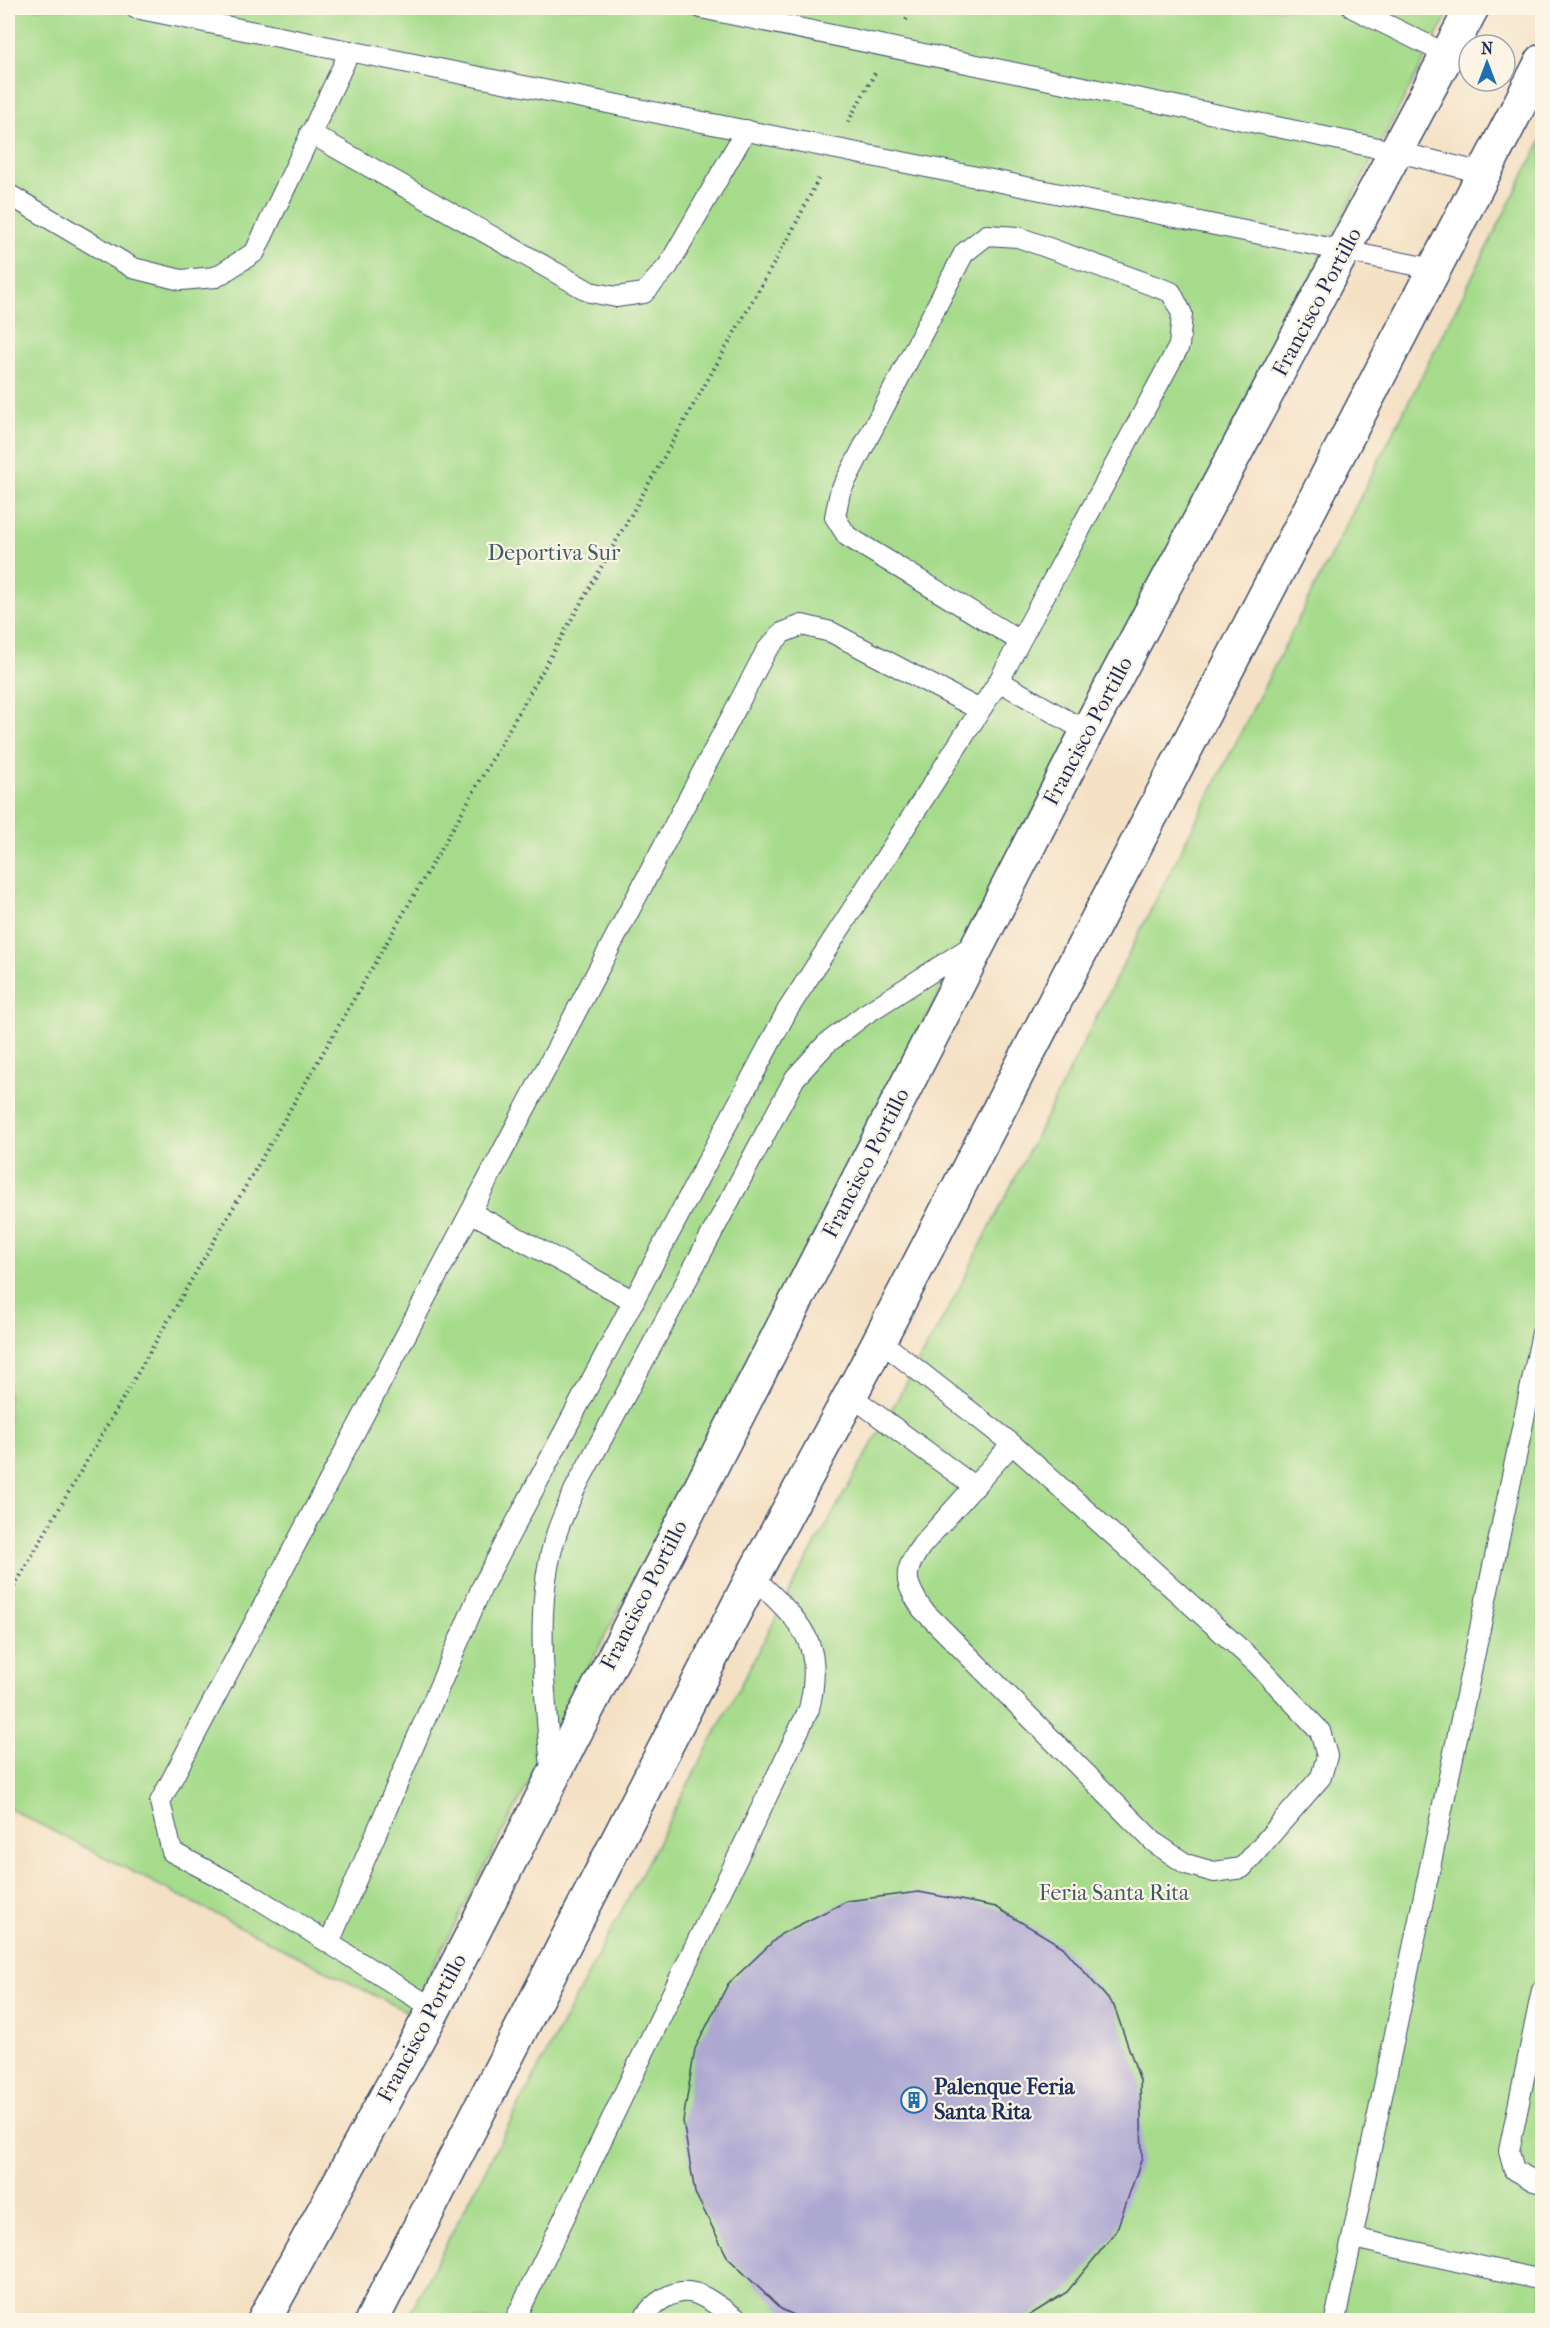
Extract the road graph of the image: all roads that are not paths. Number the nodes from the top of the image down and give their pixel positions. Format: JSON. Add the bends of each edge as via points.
{"nodes":[{"id":1,"x":135,"y":8,"type":"edge"},
{"id":2,"x":701,"y":8,"type":"edge"},
{"id":3,"x":1353,"y":8,"type":"edge"},
{"id":4,"x":1473,"y":8,"type":"edge"},
{"id":5,"x":350,"y":51,"type":"junction"},
{"id":6,"x":1448,"y":55,"type":"junction"},
{"id":7,"x":1542,"y":61,"type":"edge"},
{"id":8,"x":746,"y":130,"type":"junction"},
{"id":9,"x":310,"y":133,"type":"junction"},
{"id":10,"x":1398,"y":152,"type":"junction"},
{"id":11,"x":1483,"y":173,"type":"junction"},
{"id":12,"x":8,"y":194,"type":"edge"},
{"id":13,"x":1344,"y":250,"type":"junction"},
{"id":14,"x":1434,"y":269,"type":"junction"},
{"id":15,"x":1020,"y":641,"type":"junction"},
{"id":16,"x":999,"y":681,"type":"junction"},
{"id":17,"x":980,"y":710,"type":"junction"},
{"id":18,"x":1087,"y":732,"type":"junction"},
{"id":19,"x":980,"y":941,"type":"junction"},
{"id":20,"x":472,"y":1213,"type":"junction"},
{"id":21,"x":634,"y":1300,"type":"junction"},
{"id":22,"x":1542,"y":1333,"type":"edge"},
{"id":23,"x":879,"y":1340,"type":"junction"},
{"id":24,"x":850,"y":1395,"type":"junction"},
{"id":25,"x":1012,"y":1444,"type":"junction"},
{"id":26,"x":975,"y":1487,"type":"junction"},
{"id":27,"x":753,"y":1576,"type":"junction"},
{"id":28,"x":552,"y":1776,"type":"junction"},
{"id":29,"x":329,"y":1943,"type":"junction"},
{"id":30,"x":1542,"y":1990,"type":"edge"},
{"id":31,"x":434,"y":2009,"type":"junction"},
{"id":32,"x":1542,"y":2182,"type":"edge"},
{"id":33,"x":1353,"y":2238,"type":"junction"},
{"id":34,"x":1542,"y":2280,"type":"edge"},
{"id":35,"x":264,"y":2320,"type":"edge"},
{"id":36,"x":372,"y":2320,"type":"edge"},
{"id":37,"x":515,"y":2320,"type":"edge"},
{"id":38,"x":642,"y":2320,"type":"edge"},
{"id":39,"x":739,"y":2320,"type":"edge"},
{"id":40,"x":1335,"y":2320,"type":"edge"}],
"edges":[{"from":1,"to":5,"type":"lane"},
{"from":2,"to":10,"type":"lane"},
{"from":3,"to":6,"type":"lane"},
{"from":4,"to":6,"type":"main road","name":"Francisco Portillo"},
{"from":5,"to":8,"type":"lane"},
{"from":5,"to":9,"type":"lane"},
{"from":6,"to":10,"type":"main road","name":"Francisco Portillo"},
{"from":7,"to":11,"type":"main road"},
{"from":8,"to":9,"type":"lane","via":[[668,266],[644,293],[616,297],[590,292]]},
{"from":8,"to":13,"type":"lane"},
{"from":9,"to":12,"type":"lane","via":[[255,252],[216,277],[181,279],[133,267]]},
{"from":10,"to":11,"type":"lane"},
{"from":10,"to":13,"type":"main road","name":"Francisco Portillo"},
{"from":11,"to":14,"type":"main road"},
{"from":13,"to":14,"type":"lane"},
{"from":13,"to":18,"type":"main road","name":"Francisco Portillo"},
{"from":14,"to":23,"type":"main road"},
{"from":15,"to":15,"type":"lane","via":[[847,536],[835,517],[840,492],[964,253],[987,235],[1018,237],[1171,292],[1182,314],[1179,346]]},
{"from":15,"to":16,"type":"lane"},
{"from":16,"to":17,"type":"lane"},
{"from":16,"to":18,"type":"lane"},
{"from":17,"to":20,"type":"lane","via":[[831,632],[802,625],[782,633],[766,651],[711,752]]},
{"from":17,"to":21,"type":"lane","via":[[786,1011]]},
{"from":18,"to":19,"type":"main road","name":"Francisco Portillo"},
{"from":19,"to":28,"type":"main road","name":"Francisco Portillo"},
{"from":19,"to":28,"type":"lane","via":[[864,1015],[826,1044],[795,1078],[575,1489],[556,1533],[548,1575],[543,1645]]},
{"from":20,"to":21,"type":"lane"},
{"from":20,"to":29,"type":"lane","via":[[160,1802],[172,1851]]},
{"from":21,"to":29,"type":"lane","via":[[482,1587]]},
{"from":22,"to":33,"type":"lane"},
{"from":23,"to":24,"type":"main road"},
{"from":23,"to":25,"type":"lane"},
{"from":24,"to":26,"type":"lane"},
{"from":24,"to":27,"type":"main road"},
{"from":25,"to":26,"type":"lane"},
{"from":25,"to":26,"type":"lane","via":[[1256,1663],[1320,1731],[1327,1756],[1321,1778],[1242,1868],[1214,1872],[1186,1863],[1155,1843],[922,1609],[908,1587],[909,1563]]},
{"from":27,"to":36,"type":"main road"},
{"from":27,"to":37,"type":"lane","via":[[804,1629],[815,1659],[815,1684],[809,1708]]},
{"from":28,"to":31,"type":"main road","name":"Francisco Portillo"},
{"from":29,"to":31,"type":"lane"},
{"from":30,"to":32,"type":"lane","via":[[1509,2151],[1514,2170]]},
{"from":31,"to":35,"type":"main road","name":"Francisco Portillo"},
{"from":33,"to":34,"type":"lane"},
{"from":33,"to":40,"type":"lane"},
{"from":38,"to":39,"type":"lane","via":[[648,2310],[668,2296],[693,2292]]}]}
